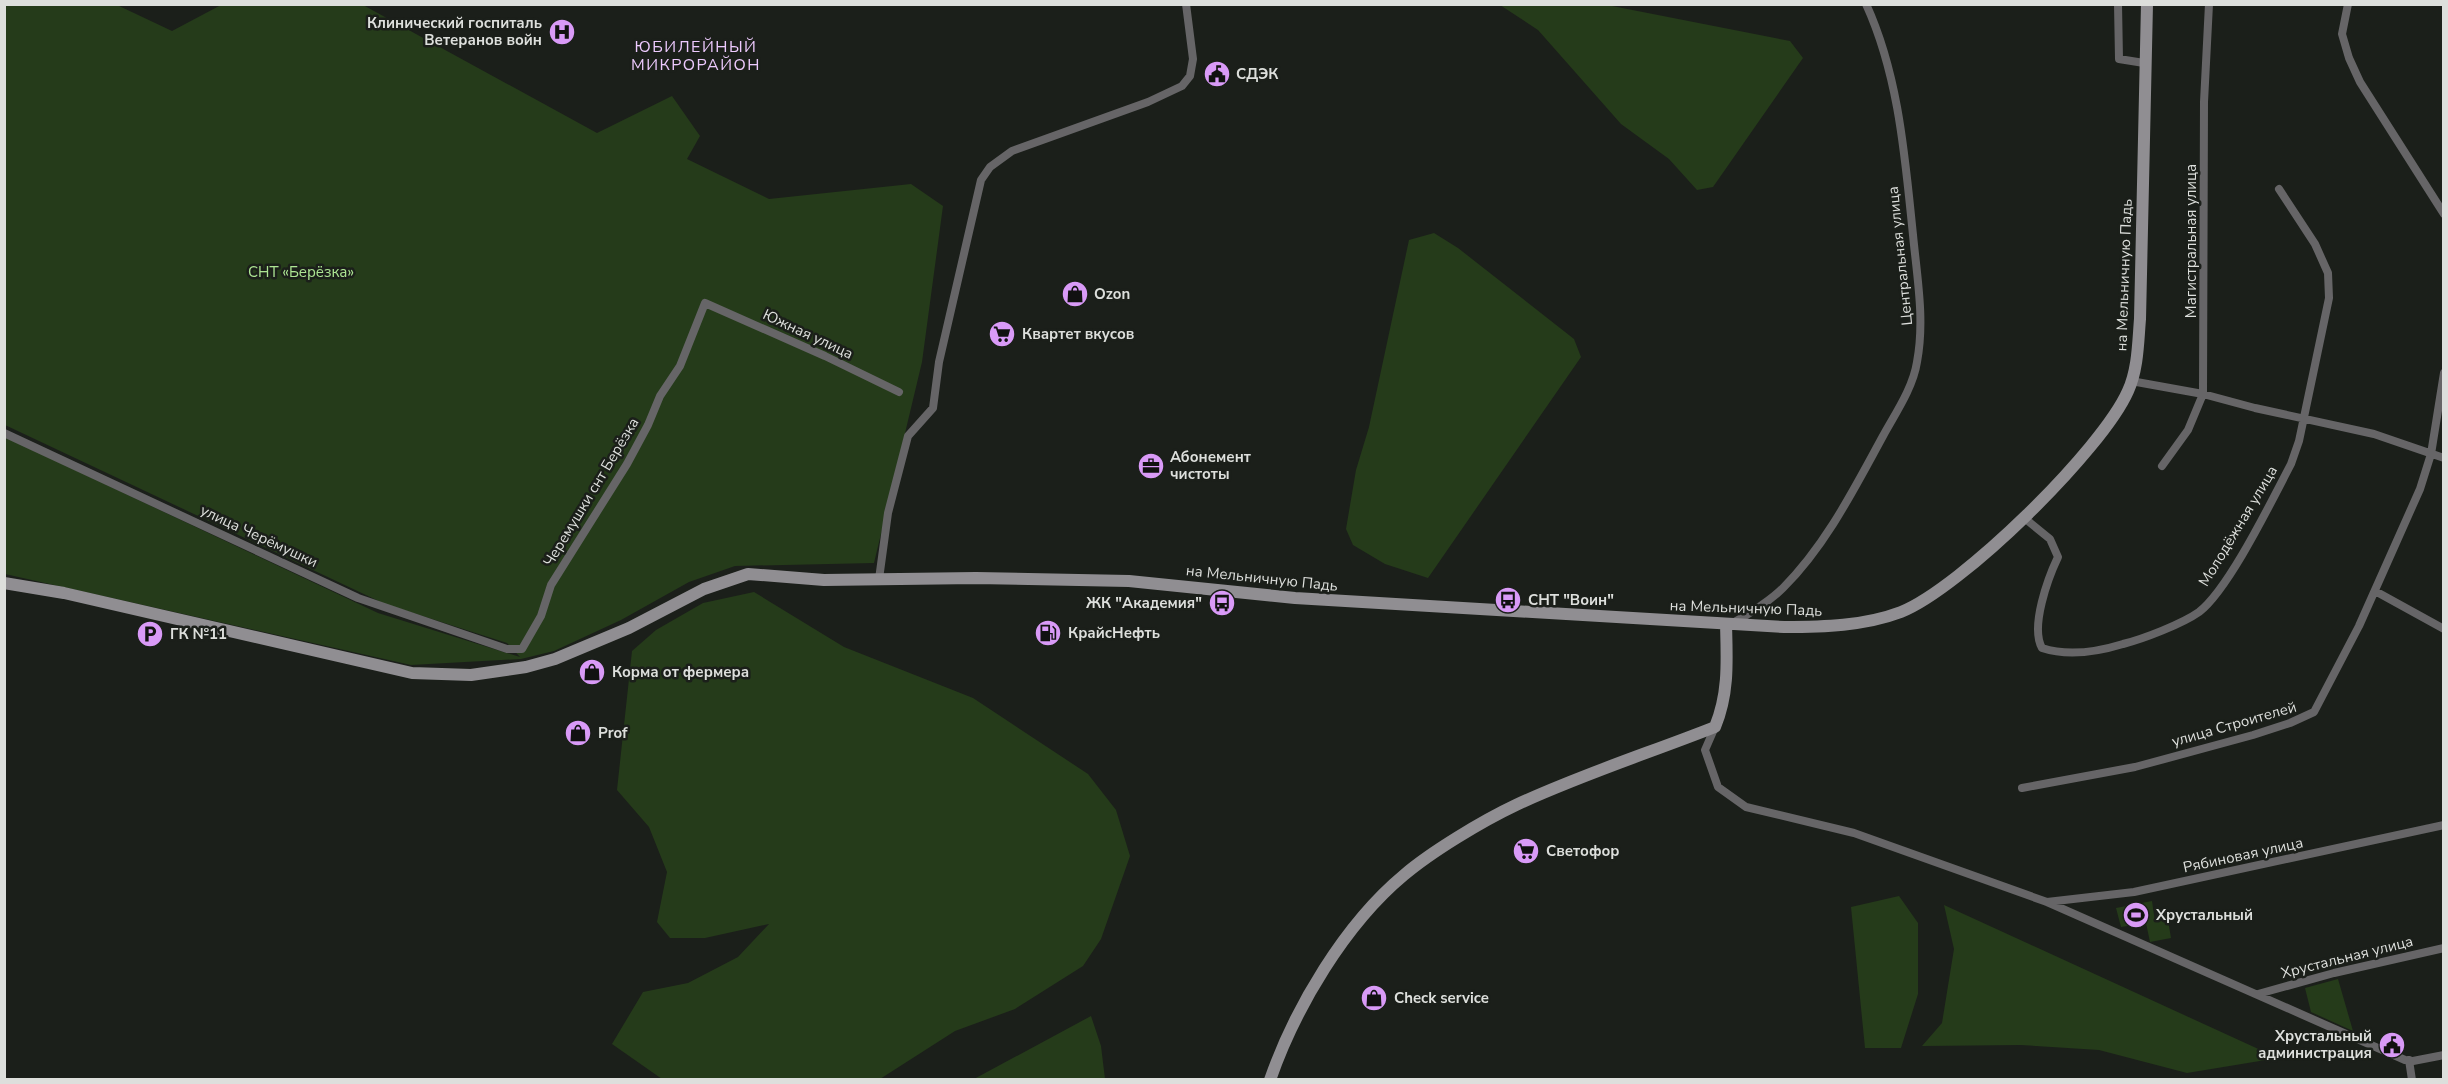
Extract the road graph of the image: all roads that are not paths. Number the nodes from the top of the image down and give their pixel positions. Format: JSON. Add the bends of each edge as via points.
{"nodes":[{"id":1,"x":1186,"y":4,"type":"edge"},
{"id":2,"x":1866,"y":4,"type":"edge"},
{"id":3,"x":2118,"y":4,"type":"edge"},
{"id":4,"x":2147,"y":4,"type":"edge"},
{"id":5,"x":2209,"y":4,"type":"edge"},
{"id":6,"x":2348,"y":4,"type":"edge"},
{"id":7,"x":2144,"y":63,"type":"junction"},
{"id":8,"x":2279,"y":189,"type":"dead end"},
{"id":9,"x":2444,"y":214,"type":"edge"},
{"id":10,"x":705,"y":303,"type":"joint"},
{"id":11,"x":2444,"y":373,"type":"edge"},
{"id":12,"x":2131,"y":381,"type":"junction"},
{"id":13,"x":899,"y":392,"type":"dead end"},
{"id":14,"x":2203,"y":394,"type":"junction"},
{"id":15,"x":2303,"y":418,"type":"junction"},
{"id":16,"x":4,"y":433,"type":"edge"},
{"id":17,"x":2431,"y":453,"type":"junction"},
{"id":18,"x":2444,"y":458,"type":"edge"},
{"id":19,"x":2162,"y":466,"type":"dead end"},
{"id":20,"x":2023,"y":517,"type":"junction"},
{"id":21,"x":879,"y":579,"type":"junction"},
{"id":22,"x":4,"y":584,"type":"edge"},
{"id":23,"x":2375,"y":591,"type":"junction"},
{"id":24,"x":1728,"y":624,"type":"junction"},
{"id":25,"x":2444,"y":629,"type":"edge"},
{"id":26,"x":507,"y":649,"type":"joint"},
{"id":27,"x":1715,"y":727,"type":"junction"},
{"id":28,"x":2022,"y":788,"type":"dead end"},
{"id":29,"x":2444,"y":825,"type":"edge"},
{"id":30,"x":2047,"y":902,"type":"junction"},
{"id":31,"x":2444,"y":948,"type":"edge"},
{"id":32,"x":2258,"y":994,"type":"junction"},
{"id":33,"x":2444,"y":1055,"type":"edge"},
{"id":34,"x":2409,"y":1060,"type":"junction"},
{"id":35,"x":1270,"y":1080,"type":"edge"},
{"id":36,"x":2412,"y":1080,"type":"edge"}],
"edges":[{"from":1,"to":21,"type":"street","via":[[1193,59],[1190,76],[1182,86],[1012,151],[990,167],[981,180],[939,362],[933,408],[906,443],[888,513]]},
{"from":2,"to":24,"type":"street","name":"Центральная улица","via":[[1889,67],[1899,126],[1920,303],[1917,366],[1898,409],[1832,528],[1782,590],[1756,610]]},
{"from":3,"to":7,"type":"street","via":[[2119,58]]},
{"from":4,"to":7,"type":"street","name":"на Мельничную Падь"},
{"from":5,"to":14,"type":"street","name":"Магистральная улица","via":[[2204,102]]},
{"from":6,"to":9,"type":"street","via":[[2342,34],[2349,58],[2360,82]]},
{"from":7,"to":12,"type":"street","name":"на Мельничную Падь","via":[[2140,320]]},
{"from":8,"to":15,"type":"street","name":"Молодёжная улица","via":[[2315,244],[2328,273],[2329,298]]},
{"from":10,"to":13,"type":"street","name":"Южная улица"},
{"from":10,"to":26,"type":"street","name":"Черемушки снт Берёзка","via":[[681,366],[660,396],[627,464],[551,585],[541,616],[522,649]]},
{"from":11,"to":17,"type":"street","name":"улица Строителей"},
{"from":12,"to":14,"type":"street"},
{"from":12,"to":20,"type":"street","name":"на Мельничную Падь","via":[[2109,423]]},
{"from":14,"to":15,"type":"street"},
{"from":14,"to":19,"type":"street","name":"Магистральная улица","via":[[2188,430]]},
{"from":15,"to":17,"type":"street","via":[[2374,434]]},
{"from":15,"to":20,"type":"street","name":"Молодёжная улица","via":[[2291,464],[2219,590],[2199,612],[2141,639],[2096,652],[2042,648],[2037,639],[2045,584],[2058,557],[2049,538]]},
{"from":16,"to":26,"type":"street","name":"улица Черёмушки","via":[[358,598]]},
{"from":17,"to":18,"type":"street"},
{"from":17,"to":23,"type":"street","name":"улица Строителей","via":[[2403,534]]},
{"from":20,"to":24,"type":"street","name":"на Мельничную Падь","via":[[1945,585],[1900,612],[1818,627]]},
{"from":21,"to":22,"type":"street","name":"на Мельничную Падь","via":[[824,580],[748,574],[704,589],[555,659],[471,675],[412,673],[64,593]]},
{"from":21,"to":24,"type":"street","name":"на Мельничную Падь","via":[[1097,580],[1295,598]]},
{"from":23,"to":25,"type":"street"},
{"from":23,"to":28,"type":"street","name":"улица Строителей","via":[[2336,672],[2310,715],[2135,767]]},
{"from":24,"to":27,"type":"street","via":[[1728,678]]},
{"from":27,"to":30,"type":"street","via":[[1705,750],[1718,787],[1746,807],[1854,833]]},
{"from":27,"to":35,"type":"street","via":[[1514,806],[1404,874],[1369,909],[1327,966],[1295,1021]]},
{"from":29,"to":30,"type":"street","name":"Рябиновая улица","via":[[2134,892]]},
{"from":30,"to":32,"type":"street"},
{"from":31,"to":32,"type":"street","name":"Хрустальная улица"},
{"from":32,"to":34,"type":"street"},
{"from":33,"to":34,"type":"street"},
{"from":34,"to":36,"type":"street"}]}
